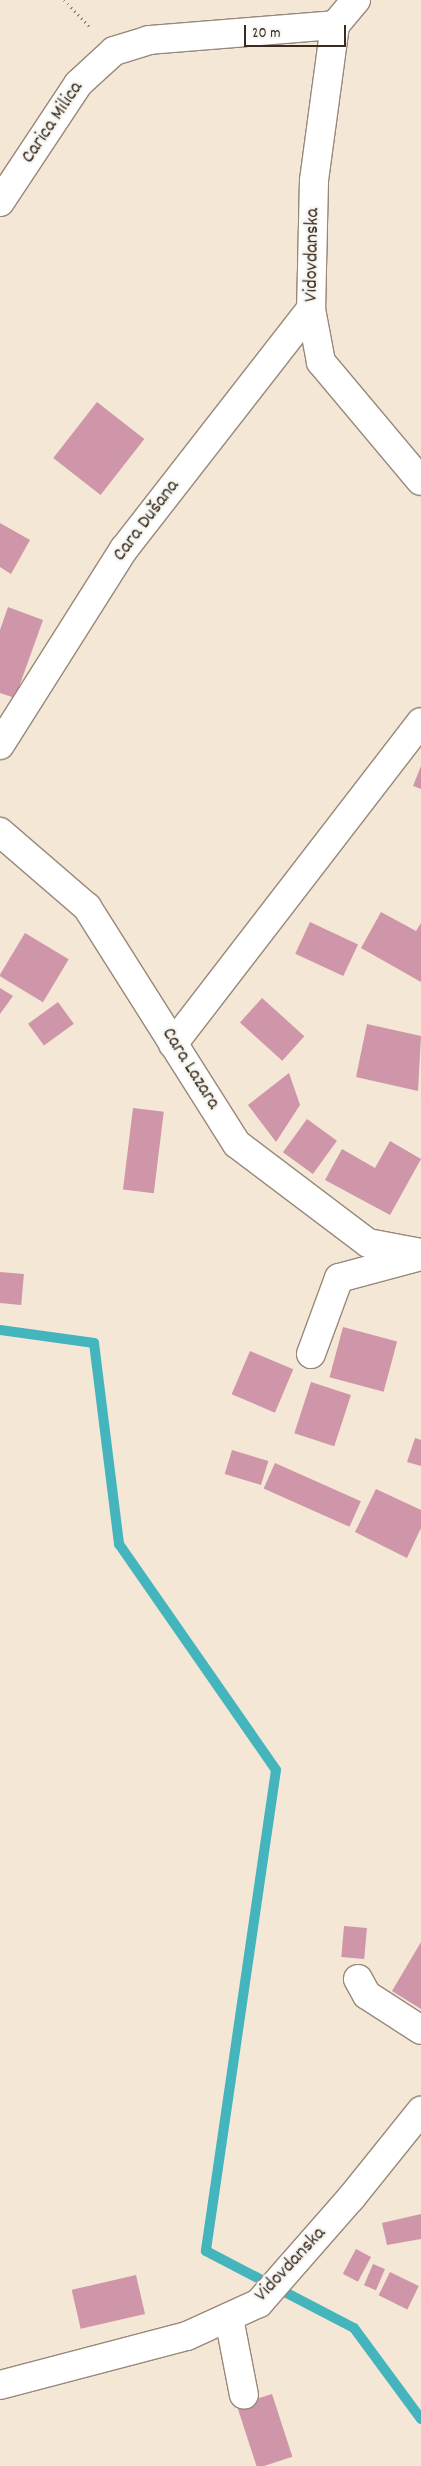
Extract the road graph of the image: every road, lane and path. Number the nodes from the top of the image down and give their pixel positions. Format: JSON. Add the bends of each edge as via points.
{"nodes":[{"id":1,"x":64,"y":0,"type":"edge"},
{"id":2,"x":356,"y":0,"type":"edge"},
{"id":3,"x":335,"y":25,"type":"junction"},
{"id":4,"x":114,"y":51,"type":"junction"},
{"id":5,"x":0,"y":202,"type":"edge"},
{"id":6,"x":311,"y":309,"type":"junction"},
{"id":7,"x":421,"y":481,"type":"edge"},
{"id":8,"x":8,"y":716,"type":"edge"},
{"id":9,"x":421,"y":722,"type":"edge"},
{"id":10,"x":0,"y":745,"type":"edge"},
{"id":11,"x":0,"y":832,"type":"edge"},
{"id":12,"x":173,"y":1044,"type":"junction"},
{"id":13,"x":421,"y":1255,"type":"edge"},
{"id":14,"x":310,"y":1354,"type":"dead end"},
{"id":15,"x":358,"y":1979,"type":"dead end"},
{"id":16,"x":421,"y":2030,"type":"edge"},
{"id":17,"x":421,"y":2111,"type":"edge"},
{"id":18,"x":229,"y":2318,"type":"junction"},
{"id":19,"x":0,"y":2385,"type":"edge"},
{"id":20,"x":244,"y":2395,"type":"dead end"}],
"edges":[{"from":1,"to":4,"type":"path"},
{"from":2,"to":3,"type":"street"},
{"from":3,"to":4,"type":"street","via":[[149,40]]},
{"from":3,"to":6,"type":"street","name":"Vidovdanska","via":[[314,180]]},
{"from":4,"to":5,"type":"street","name":"Carica Milica","via":[[78,84]]},
{"from":6,"to":7,"type":"street","name":"Vidovdanska","via":[[321,362]]},
{"from":6,"to":8,"type":"street","name":"Cara Dušana","via":[[124,549]]},
{"from":8,"to":10,"type":"street","name":"Cara Dušana"},
{"from":9,"to":12,"type":"street"},
{"from":11,"to":12,"type":"street","name":"Cara Lazara","via":[[87,907]]},
{"from":12,"to":13,"type":"street","name":"Cara Lazara","via":[[237,1144],[368,1243]]},
{"from":13,"to":14,"type":"street","via":[[340,1278]]},
{"from":15,"to":16,"type":"street","via":[[366,1995]]},
{"from":17,"to":18,"type":"street","name":"Vidovdanska","via":[[351,2198],[259,2303]]},
{"from":18,"to":19,"type":"street","name":"Vidovdanska","via":[[187,2336]]},
{"from":18,"to":20,"type":"street"}]}
